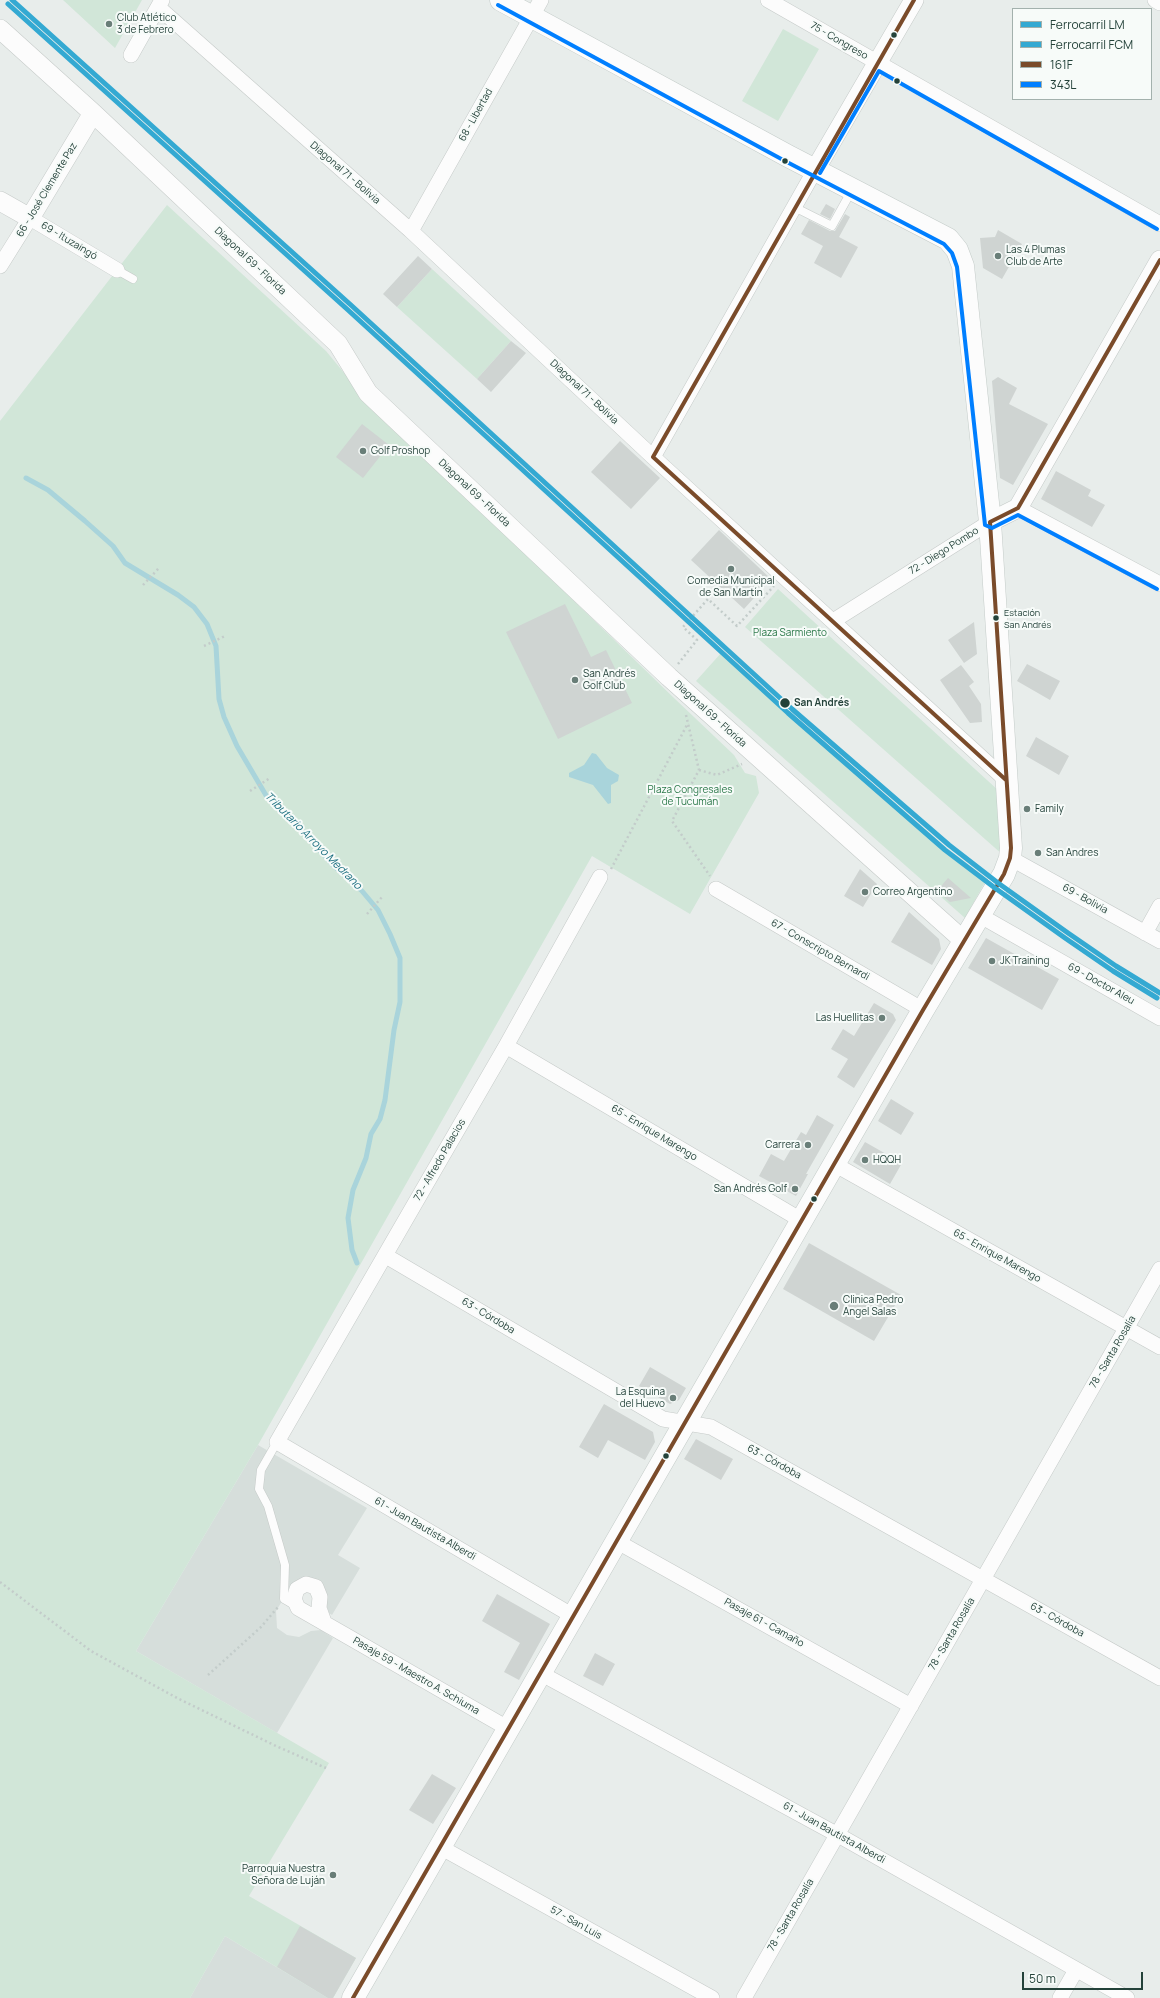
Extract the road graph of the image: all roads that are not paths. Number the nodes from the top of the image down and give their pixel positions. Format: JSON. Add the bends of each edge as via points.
{"nodes":[{"id":1,"x":500,"y":0,"type":"edge"},
{"id":2,"x":768,"y":0,"type":"edge"},
{"id":3,"x":914,"y":0,"type":"edge"},
{"id":4,"x":1155,"y":0,"type":"edge"},
{"id":5,"x":1160,"y":3,"type":"edge"},
{"id":6,"x":160,"y":4,"type":"edge"},
{"id":7,"x":536,"y":8,"type":"edge"},
{"id":8,"x":0,"y":29,"type":"edge"},
{"id":9,"x":130,"y":55,"type":"dead end"},
{"id":10,"x":877,"y":63,"type":"junction"},
{"id":11,"x":93,"y":114,"type":"junction"},
{"id":12,"x":815,"y":170,"type":"junction"},
{"id":13,"x":853,"y":189,"type":"junction"},
{"id":14,"x":0,"y":201,"type":"edge"},
{"id":15,"x":794,"y":207,"type":"junction"},
{"id":16,"x":30,"y":218,"type":"junction"},
{"id":17,"x":1160,"y":224,"type":"edge"},
{"id":18,"x":411,"y":231,"type":"junction"},
{"id":19,"x":1160,"y":260,"type":"edge"},
{"id":20,"x":0,"y":266,"type":"edge"},
{"id":21,"x":117,"y":270,"type":"joint"},
{"id":22,"x":133,"y":279,"type":"dead end"},
{"id":23,"x":653,"y":457,"type":"junction"},
{"id":24,"x":1018,"y":508,"type":"junction"},
{"id":25,"x":990,"y":522,"type":"junction"},
{"id":26,"x":1160,"y":584,"type":"edge"},
{"id":27,"x":833,"y":621,"type":"junction"},
{"id":28,"x":1006,"y":780,"type":"junction"},
{"id":29,"x":1010,"y":858,"type":"junction"},
{"id":30,"x":600,"y":877,"type":"road end"},
{"id":31,"x":716,"y":889,"type":"road end"},
{"id":32,"x":1160,"y":906,"type":"edge"},
{"id":33,"x":979,"y":915,"type":"junction"},
{"id":34,"x":1145,"y":933,"type":"junction"},
{"id":35,"x":964,"y":941,"type":"junction"},
{"id":36,"x":1160,"y":941,"type":"edge"},
{"id":37,"x":923,"y":1010,"type":"junction"},
{"id":38,"x":1160,"y":1018,"type":"edge"},
{"id":39,"x":506,"y":1046,"type":"junction"},
{"id":40,"x":834,"y":1164,"type":"junction"},
{"id":41,"x":801,"y":1220,"type":"junction"},
{"id":42,"x":386,"y":1256,"type":"junction"},
{"id":43,"x":1160,"y":1269,"type":"edge"},
{"id":44,"x":1126,"y":1329,"type":"junction"},
{"id":45,"x":1160,"y":1348,"type":"edge"},
{"id":46,"x":685,"y":1422,"type":"junction"},
{"id":47,"x":277,"y":1442,"type":"junction"},
{"id":48,"x":616,"y":1540,"type":"junction"},
{"id":49,"x":983,"y":1579,"type":"junction"},
{"id":50,"x":298,"y":1608,"type":"junction"},
{"id":51,"x":573,"y":1616,"type":"junction"},
{"id":52,"x":324,"y":1622,"type":"junction"},
{"id":53,"x":540,"y":1673,"type":"junction"},
{"id":54,"x":1160,"y":1678,"type":"edge"},
{"id":55,"x":911,"y":1706,"type":"junction"},
{"id":56,"x":509,"y":1729,"type":"junction"},
{"id":57,"x":838,"y":1835,"type":"junction"},
{"id":58,"x":440,"y":1847,"type":"junction"},
{"id":59,"x":1076,"y":1970,"type":"junction"},
{"id":60,"x":353,"y":1998,"type":"edge"},
{"id":61,"x":712,"y":1998,"type":"edge"},
{"id":62,"x":744,"y":1998,"type":"edge"},
{"id":63,"x":1060,"y":1998,"type":"edge"},
{"id":64,"x":1127,"y":1998,"type":"edge"}],
"edges":[{"from":1,"to":7,"type":"main road"},
{"from":2,"to":10,"type":"street","name":"75 - Congreso"},
{"from":3,"to":10,"type":"street"},
{"from":4,"to":5,"type":"street"},
{"from":6,"to":9,"type":"street"},
{"from":6,"to":18,"type":"street","name":"Diagonal 71 - Bolivia"},
{"from":7,"to":12,"type":"main road"},
{"from":7,"to":18,"type":"street","name":"68 - Libertad"},
{"from":8,"to":11,"type":"street","name":"Diagonal 69 - Florida"},
{"from":10,"to":12,"type":"street"},
{"from":10,"to":17,"type":"street","name":"75 - Congreso"},
{"from":11,"to":16,"type":"street","name":"66 - José Clemente Paz"},
{"from":11,"to":35,"type":"street","name":"Diagonal 69 - Florida","via":[[338,344],[368,393],[669,677]]},
{"from":12,"to":13,"type":"main road"},
{"from":12,"to":15,"type":"street"},
{"from":13,"to":15,"type":"lane","via":[[832,226]]},
{"from":13,"to":25,"type":"main road","via":[[948,238],[957,250],[963,266]]},
{"from":14,"to":16,"type":"street","name":"69 - Ituzaingó"},
{"from":15,"to":23,"type":"street"},
{"from":16,"to":20,"type":"street","name":"66 - José Clemente Paz"},
{"from":16,"to":21,"type":"street","name":"69 - Ituzaingó"},
{"from":18,"to":23,"type":"street","name":"Diagonal 71 - Bolivia"},
{"from":19,"to":24,"type":"street"},
{"from":21,"to":22,"type":"lane"},
{"from":23,"to":27,"type":"street","name":"Diagonal 71 - Bolivia"},
{"from":24,"to":25,"type":"street","name":"72 - Diego Pombo"},
{"from":24,"to":26,"type":"street"},
{"from":25,"to":27,"type":"street","name":"72 - Diego Pombo"},
{"from":25,"to":28,"type":"main road"},
{"from":27,"to":28,"type":"street","name":"Diagonal 71 - Bolivia"},
{"from":28,"to":29,"type":"main road"},
{"from":29,"to":33,"type":"main road","via":[[1004,874]]},
{"from":29,"to":34,"type":"street","name":"69 - Bolivia"},
{"from":30,"to":39,"type":"street","name":"72 - Alfredo Palacios"},
{"from":31,"to":37,"type":"street","name":"67 - Conscripto Bernardi"},
{"from":32,"to":34,"type":"street"},
{"from":33,"to":35,"type":"main road"},
{"from":33,"to":38,"type":"street","name":"69 - Doctor Aleu"},
{"from":34,"to":36,"type":"street","name":"69 - Bolivia"},
{"from":35,"to":37,"type":"main road"},
{"from":37,"to":40,"type":"main road"},
{"from":39,"to":41,"type":"street","name":"65 - Enrique Marengo"},
{"from":39,"to":42,"type":"street","name":"72 - Alfredo Palacios"},
{"from":40,"to":41,"type":"main road"},
{"from":40,"to":44,"type":"street","name":"65 - Enrique Marengo"},
{"from":41,"to":46,"type":"main road"},
{"from":42,"to":46,"type":"street","name":"63 - Córdoba","via":[[663,1419]]},
{"from":42,"to":47,"type":"street","name":"72 - Alfredo Palacios"},
{"from":43,"to":44,"type":"street","name":"78 - Santa Rosalía"},
{"from":44,"to":45,"type":"street","name":"65 - Enrique Marengo"},
{"from":44,"to":49,"type":"street","name":"78 - Santa Rosalía"},
{"from":46,"to":48,"type":"main road"},
{"from":46,"to":49,"type":"street","name":"63 - Córdoba","via":[[711,1427]]},
{"from":47,"to":50,"type":"lane","via":[[261,1470],[259,1489],[268,1506],[285,1565],[284,1599]]},
{"from":47,"to":51,"type":"street","name":"61 - Juan Bautista Alberdi"},
{"from":48,"to":51,"type":"main road"},
{"from":48,"to":55,"type":"street","name":"Pasaje 61 - Camaño"},
{"from":49,"to":54,"type":"street","name":"63 - Córdoba"},
{"from":49,"to":55,"type":"street","name":"78 - Santa Rosalía"},
{"from":50,"to":52,"type":"street","name":"Pasaje 59 - Maestro A. Schiuma"},
{"from":50,"to":52,"type":"street","via":[[294,1599],[297,1589],[306,1584],[316,1587]]},
{"from":51,"to":53,"type":"main road"},
{"from":52,"to":56,"type":"street","name":"Pasaje 59 - Maestro A. Schiuma"},
{"from":53,"to":56,"type":"main road"},
{"from":53,"to":57,"type":"street","name":"61 - Juan Bautista Alberdi"},
{"from":55,"to":57,"type":"street","name":"78 - Santa Rosalía"},
{"from":56,"to":58,"type":"main road"},
{"from":57,"to":59,"type":"street","name":"61 - Juan Bautista Alberdi"},
{"from":57,"to":62,"type":"street","name":"78 - Santa Rosalía"},
{"from":58,"to":60,"type":"main road"},
{"from":58,"to":61,"type":"street","name":"57 - San Luis"},
{"from":59,"to":63,"type":"street"},
{"from":59,"to":64,"type":"street","name":"61 - Juan Bautista Alberdi"}]}
